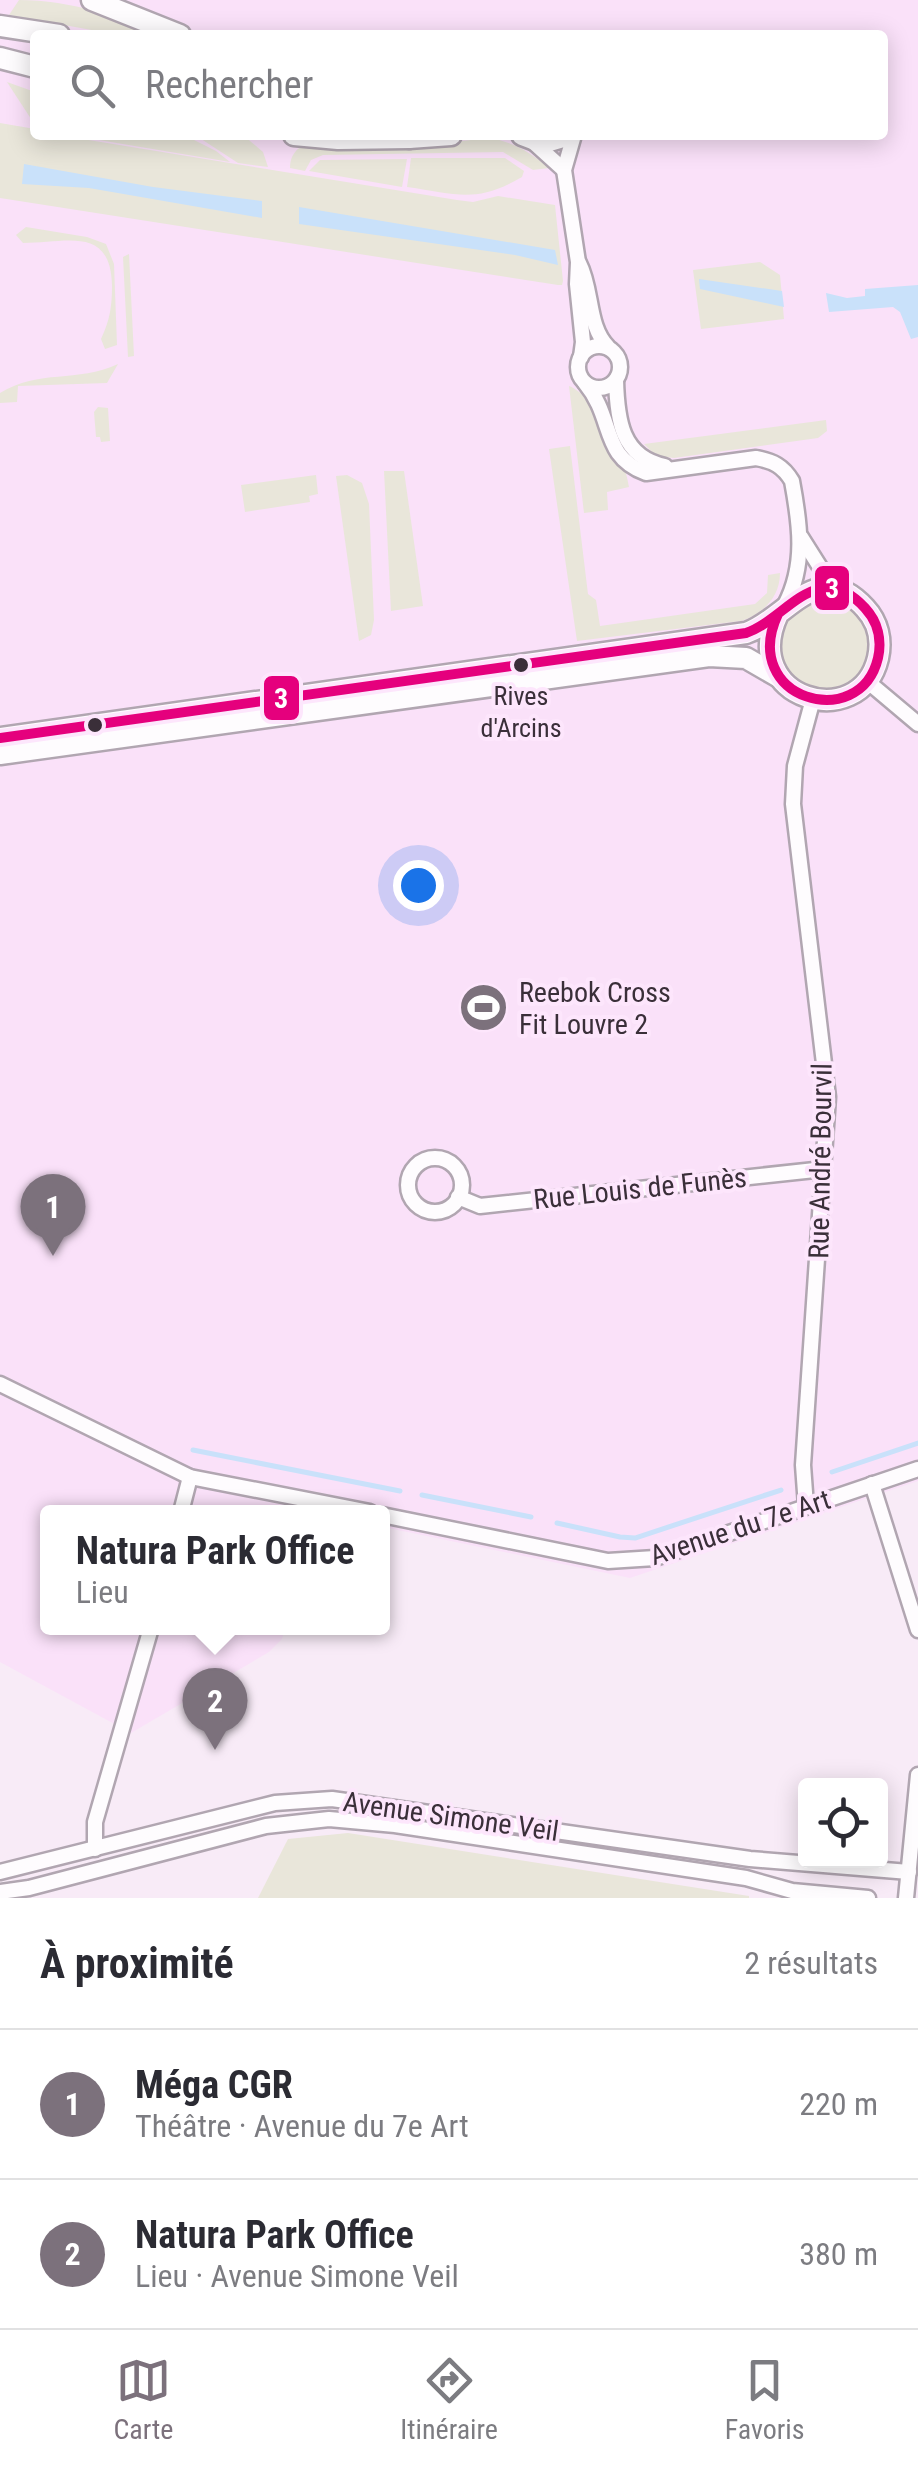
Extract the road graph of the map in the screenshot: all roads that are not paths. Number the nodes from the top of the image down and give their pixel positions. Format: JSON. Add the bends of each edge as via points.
{"nodes":[{"id":1,"x":92,"y":0,"type":"edge"},
{"id":2,"x":0,"y":26,"type":"edge"},
{"id":3,"x":167,"y":30,"type":"edge"},
{"id":4,"x":30,"y":31,"type":"edge"},
{"id":5,"x":0,"y":58,"type":"edge"},
{"id":6,"x":30,"y":66,"type":"edge"},
{"id":7,"x":528,"y":140,"type":"edge"},
{"id":8,"x":571,"y":140,"type":"edge"},
{"id":9,"x":564,"y":170,"type":"junction"},
{"id":10,"x":578,"y":262,"type":"junction"},
{"id":11,"x":608,"y":347,"type":"junction"},
{"id":12,"x":580,"y":356,"type":"junction"},
{"id":13,"x":616,"y":380,"type":"junction"},
{"id":14,"x":584,"y":382,"type":"junction"},
{"id":15,"x":681,"y":469,"type":"junction"},
{"id":16,"x":801,"y":537,"type":"junction"},
{"id":17,"x":844,"y":593,"type":"junction"},
{"id":18,"x":781,"y":610,"type":"junction"},
{"id":19,"x":779,"y":678,"type":"junction"},
{"id":20,"x":866,"y":681,"type":"junction"},
{"id":21,"x":812,"y":700,"type":"junction"},
{"id":22,"x":918,"y":724,"type":"edge"},
{"id":23,"x":0,"y":738,"type":"edge"},
{"id":24,"x":0,"y":754,"type":"edge"},
{"id":25,"x":824,"y":1168,"type":"junction"},
{"id":26,"x":458,"y":1197,"type":"dead end"},
{"id":27,"x":0,"y":1384,"type":"edge"},
{"id":28,"x":918,"y":1469,"type":"edge"},
{"id":29,"x":190,"y":1477,"type":"junction"},
{"id":30,"x":872,"y":1484,"type":"junction"},
{"id":31,"x":184,"y":1505,"type":"edge"},
{"id":32,"x":334,"y":1505,"type":"edge"},
{"id":33,"x":806,"y":1506,"type":"junction"},
{"id":34,"x":390,"y":1517,"type":"edge"},
{"id":35,"x":918,"y":1630,"type":"edge"},
{"id":36,"x":150,"y":1635,"type":"edge"},
{"id":37,"x":918,"y":1775,"type":"edge"},
{"id":38,"x":150,"y":1837,"type":"junction"},
{"id":39,"x":95,"y":1850,"type":"junction"},
{"id":40,"x":154,"y":1856,"type":"junction"},
{"id":41,"x":0,"y":1872,"type":"edge"},
{"id":42,"x":910,"y":1872,"type":"junction"},
{"id":43,"x":0,"y":1892,"type":"edge"},
{"id":44,"x":868,"y":1898,"type":"edge"},
{"id":45,"x":906,"y":1898,"type":"edge"}],
"edges":[{"from":1,"to":3,"type":"street"},
{"from":2,"to":4,"type":"street"},
{"from":5,"to":6,"type":"street"},
{"from":7,"to":9,"type":"street"},
{"from":8,"to":9,"type":"street"},
{"from":9,"to":10,"type":"street"},
{"from":10,"to":11,"type":"street","via":[[596,332]]},
{"from":10,"to":12,"type":"street"},
{"from":11,"to":12,"type":"street"},
{"from":11,"to":13,"type":"street","via":[[620,363]]},
{"from":12,"to":14,"type":"street"},
{"from":13,"to":14,"type":"street","via":[[604,388]]},
{"from":13,"to":15,"type":"street","via":[[629,445],[651,463]]},
{"from":14,"to":15,"type":"street","via":[[602,407],[622,460],[646,473]]},
{"from":15,"to":16,"type":"street","via":[[756,458],[781,466],[792,481]]},
{"from":16,"to":17,"type":"street"},
{"from":16,"to":18,"type":"street","via":[[796,579]]},
{"from":17,"to":18,"type":"street","via":[[812,590]]},
{"from":17,"to":20,"type":"street","via":[[871,614],[878,630],[876,666]]},
{"from":18,"to":19,"type":"street","via":[[768,646]]},
{"from":18,"to":23,"type":"street","via":[[746,634]]},
{"from":19,"to":21,"type":"street"},
{"from":19,"to":24,"type":"street","via":[[746,658],[709,656]]},
{"from":20,"to":21,"type":"street","via":[[842,698]]},
{"from":20,"to":22,"type":"street"},
{"from":21,"to":25,"type":"street","name":"Rue André Bourvil","via":[[792,784],[828,1097]]},
{"from":25,"to":26,"type":"street","name":"Rue Louis de Funès","via":[[480,1206]]},
{"from":25,"to":33,"type":"street","name":"Rue André Bourvil","via":[[803,1465]]},
{"from":27,"to":29,"type":"street"},
{"from":28,"to":30,"type":"street","name":"Avenue du 7e Art"},
{"from":29,"to":31,"type":"street"},
{"from":29,"to":32,"type":"street"},
{"from":30,"to":33,"type":"street","name":"Avenue du 7e Art"},
{"from":30,"to":35,"type":"street"},
{"from":33,"to":34,"type":"street","name":"Avenue du 7e Art","via":[[631,1561]]},
{"from":36,"to":39,"type":"street","via":[[95,1822]]},
{"from":37,"to":42,"type":"street"},
{"from":38,"to":39,"type":"street","name":"Avenue Simone Veil"},
{"from":38,"to":40,"type":"street"},
{"from":38,"to":42,"type":"street","name":"Avenue Simone Veil","via":[[275,1803],[332,1799],[750,1860]]},
{"from":39,"to":41,"type":"street","name":"Avenue Simone Veil"},
{"from":40,"to":43,"type":"street","name":"Avenue Simone Veil"},
{"from":40,"to":44,"type":"street","name":"Avenue Simone Veil","via":[[266,1826],[329,1819]]},
{"from":42,"to":45,"type":"street"}]}
